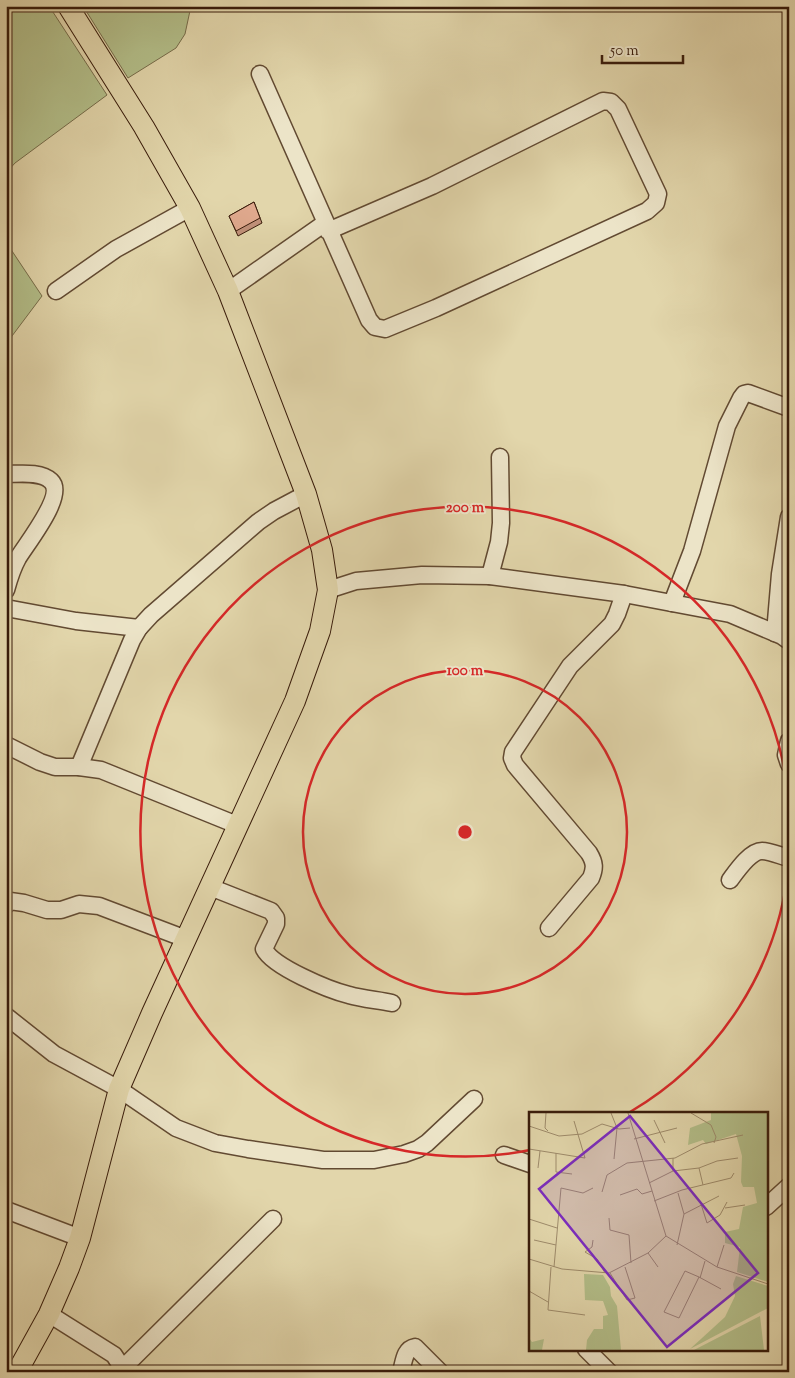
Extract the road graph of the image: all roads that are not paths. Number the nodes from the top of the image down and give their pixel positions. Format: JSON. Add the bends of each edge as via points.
{"nodes":[{"id":1,"x":68,"y":6,"type":"edge"},
{"id":2,"x":260,"y":74,"type":"dead end"},
{"id":3,"x":190,"y":208,"type":"junction"},
{"id":4,"x":327,"y":227,"type":"junction"},
{"id":5,"x":56,"y":291,"type":"dead end"},
{"id":6,"x":228,"y":292,"type":"junction"},
{"id":7,"x":789,"y":408,"type":"edge"},
{"id":8,"x":500,"y":457,"type":"dead end"},
{"id":9,"x":6,"y":474,"type":"edge"},
{"id":10,"x":306,"y":494,"type":"junction"},
{"id":11,"x":789,"y":517,"type":"edge"},
{"id":12,"x":490,"y":576,"type":"junction"},
{"id":13,"x":6,"y":590,"type":"edge"},
{"id":14,"x":328,"y":590,"type":"junction"},
{"id":15,"x":624,"y":594,"type":"junction"},
{"id":16,"x":672,"y":603,"type":"junction"},
{"id":17,"x":6,"y":608,"type":"edge"},
{"id":18,"x":139,"y":628,"type":"junction"},
{"id":19,"x":782,"y":637,"type":"edge"},
{"id":20,"x":789,"y":741,"type":"edge"},
{"id":21,"x":6,"y":745,"type":"edge"},
{"id":22,"x":789,"y":764,"type":"edge"},
{"id":23,"x":79,"y":767,"type":"junction"},
{"id":24,"x":237,"y":825,"type":"junction"},
{"id":25,"x":789,"y":858,"type":"edge"},
{"id":26,"x":730,"y":880,"type":"dead end"},
{"id":27,"x":210,"y":887,"type":"junction"},
{"id":28,"x":8,"y":902,"type":"edge"},
{"id":29,"x":549,"y":928,"type":"dead end"},
{"id":30,"x":186,"y":939,"type":"junction"},
{"id":31,"x":392,"y":1003,"type":"dead end"},
{"id":32,"x":6,"y":1016,"type":"edge"},
{"id":33,"x":119,"y":1090,"type":"junction"},
{"id":34,"x":474,"y":1099,"type":"dead end"},
{"id":35,"x":504,"y":1155,"type":"dead end"},
{"id":36,"x":529,"y":1164,"type":"edge"},
{"id":37,"x":789,"y":1186,"type":"edge"},
{"id":38,"x":768,"y":1205,"type":"edge"},
{"id":39,"x":6,"y":1210,"type":"edge"},
{"id":40,"x":273,"y":1219,"type":"dead end"},
{"id":41,"x":80,"y":1238,"type":"junction"},
{"id":42,"x":49,"y":1314,"type":"junction"},
{"id":43,"x":587,"y":1350,"type":"edge"},
{"id":44,"x":123,"y":1371,"type":"edge"},
{"id":45,"x":17,"y":1372,"type":"edge"},
{"id":46,"x":402,"y":1372,"type":"edge"},
{"id":47,"x":440,"y":1372,"type":"edge"},
{"id":48,"x":610,"y":1372,"type":"edge"}],
"edges":[{"from":1,"to":3,"type":"main road","via":[[144,127]]},
{"from":2,"to":4,"type":"street"},
{"from":3,"to":5,"type":"street","via":[[116,249]]},
{"from":3,"to":6,"type":"main road"},
{"from":4,"to":4,"type":"street","via":[[432,186],[603,101],[611,102],[618,109],[658,194],[656,203],[647,211],[385,329],[375,327],[369,320]]},
{"from":4,"to":6,"type":"street"},
{"from":6,"to":10,"type":"main road"},
{"from":7,"to":16,"type":"street","via":[[748,394],[741,398],[727,426],[692,551]]},
{"from":8,"to":12,"type":"street","via":[[502,523]]},
{"from":9,"to":13,"type":"street","via":[[42,476],[55,486],[55,494],[48,512],[17,559]]},
{"from":10,"to":14,"type":"main road","via":[[322,550]]},
{"from":10,"to":18,"type":"street","via":[[258,522]]},
{"from":11,"to":19,"type":"street","via":[[780,574]]},
{"from":12,"to":14,"type":"street","via":[[375,579]]},
{"from":12,"to":15,"type":"street"},
{"from":14,"to":24,"type":"main road","via":[[320,631],[295,702]]},
{"from":15,"to":16,"type":"street"},
{"from":15,"to":29,"type":"street","via":[[612,624],[570,666],[513,752],[514,765],[590,853],[594,862],[590,878]]},
{"from":16,"to":19,"type":"street","via":[[730,614]]},
{"from":17,"to":18,"type":"street"},
{"from":18,"to":23,"type":"street"},
{"from":20,"to":22,"type":"street","via":[[786,755]]},
{"from":21,"to":23,"type":"street","via":[[55,767]]},
{"from":23,"to":24,"type":"street","via":[[101,770]]},
{"from":24,"to":27,"type":"main road"},
{"from":25,"to":26,"type":"street","via":[[761,851],[755,853]]},
{"from":27,"to":30,"type":"main road"},
{"from":27,"to":31,"type":"street","via":[[271,911],[276,924],[264,949],[275,963],[348,995]]},
{"from":28,"to":30,"type":"street","via":[[24,902],[47,910],[61,910],[79,904],[99,906]]},
{"from":30,"to":33,"type":"main road"},
{"from":32,"to":33,"type":"street","via":[[54,1054]]},
{"from":33,"to":34,"type":"street","via":[[176,1128],[208,1141],[323,1160],[374,1160],[418,1149]]},
{"from":33,"to":41,"type":"main road"},
{"from":35,"to":36,"type":"street"},
{"from":37,"to":38,"type":"street"},
{"from":39,"to":41,"type":"street"},
{"from":40,"to":44,"type":"street"},
{"from":41,"to":42,"type":"main road"},
{"from":42,"to":44,"type":"street","via":[[114,1355]]},
{"from":42,"to":45,"type":"main road"},
{"from":43,"to":48,"type":"street"},
{"from":46,"to":47,"type":"street","via":[[407,1351],[415,1347]]}]}
